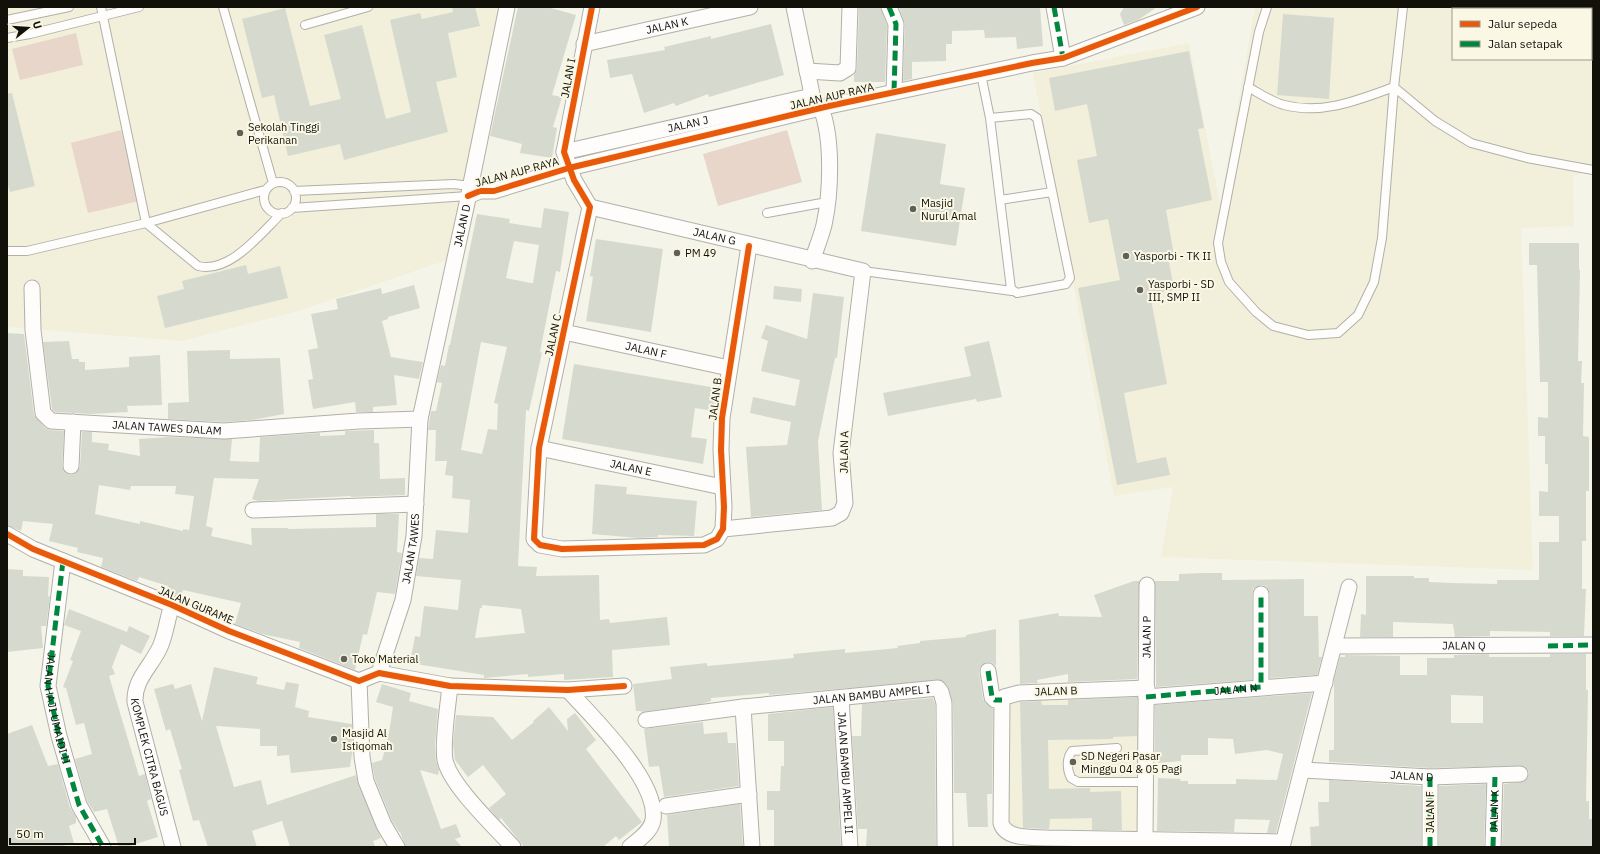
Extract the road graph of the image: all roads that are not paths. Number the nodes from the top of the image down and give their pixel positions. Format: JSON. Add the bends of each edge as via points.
{"nodes":[{"id":1,"x":69,"y":7,"type":"edge"},
{"id":2,"x":101,"y":7,"type":"edge"},
{"id":3,"x":139,"y":7,"type":"edge"},
{"id":4,"x":223,"y":7,"type":"edge"},
{"id":5,"x":368,"y":7,"type":"edge"},
{"id":6,"x":507,"y":7,"type":"edge"},
{"id":7,"x":592,"y":7,"type":"edge"},
{"id":8,"x":750,"y":7,"type":"edge"},
{"id":9,"x":794,"y":7,"type":"edge"},
{"id":10,"x":850,"y":7,"type":"edge"},
{"id":11,"x":889,"y":7,"type":"edge"},
{"id":12,"x":1054,"y":7,"type":"edge"},
{"id":13,"x":1197,"y":7,"type":"edge"},
{"id":14,"x":1267,"y":7,"type":"edge"},
{"id":15,"x":1403,"y":7,"type":"edge"},
{"id":16,"x":103,"y":16,"type":"junction"},
{"id":17,"x":7,"y":20,"type":"edge"},
{"id":18,"x":305,"y":25,"type":"dead end"},
{"id":19,"x":7,"y":38,"type":"edge"},
{"id":20,"x":584,"y":44,"type":"junction"},
{"id":21,"x":1063,"y":58,"type":"junction"},
{"id":22,"x":807,"y":71,"type":"junction"},
{"id":23,"x":981,"y":74,"type":"junction"},
{"id":24,"x":1248,"y":87,"type":"junction"},
{"id":25,"x":1394,"y":87,"type":"junction"},
{"id":26,"x":894,"y":92,"type":"junction"},
{"id":27,"x":816,"y":105,"type":"junction"},
{"id":28,"x":990,"y":118,"type":"junction"},
{"id":29,"x":566,"y":159,"type":"junction"},
{"id":30,"x":1593,"y":170,"type":"edge"},
{"id":31,"x":272,"y":183,"type":"junction"},
{"id":32,"x":266,"y":190,"type":"junction"},
{"id":33,"x":294,"y":191,"type":"junction"},
{"id":34,"x":473,"y":191,"type":"junction"},
{"id":35,"x":1052,"y":192,"type":"junction"},
{"id":36,"x":1000,"y":200,"type":"junction"},
{"id":37,"x":827,"y":202,"type":"junction"},
{"id":38,"x":590,"y":207,"type":"junction"},
{"id":39,"x":292,"y":208,"type":"junction"},
{"id":40,"x":768,"y":213,"type":"dead end"},
{"id":41,"x":282,"y":214,"type":"junction"},
{"id":42,"x":146,"y":223,"type":"junction"},
{"id":43,"x":749,"y":246,"type":"junction"},
{"id":44,"x":7,"y":251,"type":"edge"},
{"id":45,"x":812,"y":261,"type":"junction"},
{"id":46,"x":863,"y":271,"type":"junction"},
{"id":47,"x":32,"y":288,"type":"dead end"},
{"id":48,"x":1012,"y":291,"type":"junction"},
{"id":49,"x":564,"y":332,"type":"junction"},
{"id":50,"x":729,"y":368,"type":"junction"},
{"id":51,"x":420,"y":419,"type":"junction"},
{"id":52,"x":73,"y":422,"type":"junction"},
{"id":53,"x":539,"y":448,"type":"junction"},
{"id":54,"x":71,"y":466,"type":"dead end"},
{"id":55,"x":722,"y":487,"type":"junction"},
{"id":56,"x":416,"y":504,"type":"junction"},
{"id":57,"x":253,"y":510,"type":"dead end"},
{"id":58,"x":723,"y":529,"type":"junction"},
{"id":59,"x":7,"y":534,"type":"edge"},
{"id":60,"x":63,"y":565,"type":"junction"},
{"id":61,"x":1147,"y":585,"type":"dead end"},
{"id":62,"x":1349,"y":587,"type":"dead end"},
{"id":63,"x":1261,"y":594,"type":"dead end"},
{"id":64,"x":170,"y":610,"type":"junction"},
{"id":65,"x":1593,"y":645,"type":"edge"},
{"id":66,"x":1335,"y":646,"type":"junction"},
{"id":67,"x":988,"y":671,"type":"dead end"},
{"id":68,"x":379,"y":673,"type":"junction"},
{"id":69,"x":359,"y":681,"type":"junction"},
{"id":70,"x":1325,"y":683,"type":"junction"},
{"id":71,"x":450,"y":686,"type":"junction"},
{"id":72,"x":624,"y":686,"type":"dead end"},
{"id":73,"x":1261,"y":687,"type":"junction"},
{"id":74,"x":568,"y":690,"type":"junction"},
{"id":75,"x":1146,"y":692,"type":"junction"},
{"id":76,"x":841,"y":698,"type":"junction"},
{"id":77,"x":1002,"y":700,"type":"junction"},
{"id":78,"x":743,"y":707,"type":"junction"},
{"id":79,"x":646,"y":720,"type":"dead end"},
{"id":80,"x":1117,"y":748,"type":"dead end"},
{"id":81,"x":1303,"y":770,"type":"junction"},
{"id":82,"x":1520,"y":774,"type":"dead end"},
{"id":83,"x":1495,"y":775,"type":"junction"},
{"id":84,"x":1430,"y":777,"type":"junction"},
{"id":85,"x":1145,"y":782,"type":"junction"},
{"id":86,"x":749,"y":794,"type":"junction"},
{"id":87,"x":666,"y":806,"type":"dead end"},
{"id":88,"x":1145,"y":839,"type":"junction"},
{"id":89,"x":1047,"y":843,"type":"edge"},
{"id":90,"x":1282,"y":844,"type":"edge"},
{"id":91,"x":103,"y":847,"type":"edge"},
{"id":92,"x":173,"y":847,"type":"edge"},
{"id":93,"x":397,"y":847,"type":"edge"},
{"id":94,"x":513,"y":847,"type":"edge"},
{"id":95,"x":630,"y":847,"type":"edge"},
{"id":96,"x":752,"y":847,"type":"edge"},
{"id":97,"x":850,"y":847,"type":"edge"},
{"id":98,"x":945,"y":847,"type":"edge"},
{"id":99,"x":1430,"y":847,"type":"edge"},
{"id":100,"x":1493,"y":847,"type":"edge"}],
"edges":[{"from":1,"to":17,"type":"lane"},
{"from":2,"to":16,"type":"lane"},
{"from":3,"to":16,"type":"lane"},
{"from":4,"to":31,"type":"lane"},
{"from":5,"to":18,"type":"lane"},
{"from":6,"to":34,"type":"street","name":"JALAN D"},
{"from":7,"to":20,"type":"street","name":"JALAN I"},
{"from":8,"to":20,"type":"street","name":"JALAN K"},
{"from":9,"to":22,"type":"street"},
{"from":10,"to":22,"type":"street","via":[[848,68],[840,73]]},
{"from":11,"to":26,"type":"street","via":[[896,24]]},
{"from":12,"to":21,"type":"street"},
{"from":13,"to":21,"type":"street","name":"JALAN AUP RAYA"},
{"from":14,"to":24,"type":"lane","via":[[1259,32]]},
{"from":15,"to":25,"type":"lane"},
{"from":16,"to":19,"type":"lane"},
{"from":16,"to":42,"type":"lane"},
{"from":20,"to":29,"type":"street","name":"JALAN I"},
{"from":21,"to":23,"type":"street","name":"JALAN AUP RAYA"},
{"from":22,"to":27,"type":"street"},
{"from":23,"to":26,"type":"street","name":"JALAN AUP RAYA"},
{"from":23,"to":28,"type":"lane"},
{"from":24,"to":25,"type":"lane","via":[[1283,105],[1317,108],[1341,106]]},
{"from":24,"to":25,"type":"lane","via":[[1218,243],[1221,262],[1229,282],[1256,312],[1273,326],[1308,335],[1338,333],[1358,315],[1374,282],[1382,238]]},
{"from":25,"to":30,"type":"lane","via":[[1435,121],[1471,143],[1527,158]]},
{"from":26,"to":27,"type":"street","name":"JALAN AUP RAYA"},
{"from":27,"to":29,"type":"street","name":"JALAN AUP RAYA"},
{"from":27,"to":37,"type":"street","via":[[825,118],[829,155]]},
{"from":28,"to":35,"type":"lane","via":[[1031,114],[1037,118]]},
{"from":28,"to":36,"type":"lane"},
{"from":29,"to":34,"type":"street","name":"JALAN AUP RAYA","via":[[494,191]]},
{"from":29,"to":38,"type":"street"},
{"from":31,"to":32,"type":"lane"},
{"from":31,"to":33,"type":"lane","via":[[285,182]]},
{"from":32,"to":41,"type":"lane","via":[[264,196],[267,207]]},
{"from":32,"to":42,"type":"lane"},
{"from":33,"to":34,"type":"lane","via":[[454,184]]},
{"from":33,"to":39,"type":"lane","via":[[295,203]]},
{"from":34,"to":39,"type":"lane"},
{"from":34,"to":51,"type":"street","name":"JALAN D"},
{"from":35,"to":36,"type":"lane"},
{"from":35,"to":48,"type":"lane","via":[[1069,282],[1017,293]]},
{"from":36,"to":48,"type":"lane"},
{"from":37,"to":40,"type":"lane"},
{"from":37,"to":45,"type":"street","via":[[824,225]]},
{"from":38,"to":43,"type":"street","name":"JALAN G"},
{"from":38,"to":49,"type":"street","name":"JALAN C"},
{"from":39,"to":41,"type":"lane"},
{"from":41,"to":42,"type":"lane","via":[[233,259],[223,265],[206,268],[198,266]]},
{"from":42,"to":44,"type":"lane","via":[[27,251]]},
{"from":43,"to":45,"type":"street","name":"JALAN G"},
{"from":43,"to":50,"type":"street","name":"JALAN B"},
{"from":45,"to":46,"type":"street","name":"JALAN G"},
{"from":46,"to":48,"type":"lane"},
{"from":46,"to":58,"type":"street","name":"JALAN A","via":[[841,453],[844,509],[832,518]]},
{"from":47,"to":52,"type":"street","name":"JALAN TAWES DALAM","via":[[33,330],[44,413],[50,421]]},
{"from":49,"to":50,"type":"street","name":"JALAN F"},
{"from":49,"to":53,"type":"street","name":"JALAN C"},
{"from":50,"to":55,"type":"street","name":"JALAN B","via":[[721,433]]},
{"from":51,"to":52,"type":"street","name":"JALAN TAWES DALAM","via":[[224,431]]},
{"from":51,"to":56,"type":"street","name":"JALAN TAWES"},
{"from":52,"to":54,"type":"street"},
{"from":53,"to":55,"type":"street","name":"JALAN E"},
{"from":53,"to":58,"type":"street","name":"JALAN C","via":[[533,525],[535,541],[540,545],[556,549],[704,545],[717,539]]},
{"from":55,"to":58,"type":"street","name":"JALAN B"},
{"from":56,"to":57,"type":"street"},
{"from":56,"to":68,"type":"street","name":"JALAN TAWES","via":[[414,536],[403,600]]},
{"from":59,"to":60,"type":"street","name":"JALAN GURAME"},
{"from":60,"to":64,"type":"street","name":"JALAN GURAME"},
{"from":60,"to":91,"type":"street","name":"JALAN HAJI UMAIDI II","via":[[48,686],[79,805]]},
{"from":61,"to":75,"type":"street","name":"JALAN P"},
{"from":62,"to":66,"type":"street"},
{"from":63,"to":73,"type":"street"},
{"from":64,"to":69,"type":"street","name":"JALAN GURAME"},
{"from":64,"to":92,"type":"street","name":"KOMPLEK CITRA BAGUS","via":[[160,647],[146,668],[135,692],[135,702]]},
{"from":65,"to":66,"type":"street","name":"JALAN Q"},
{"from":66,"to":70,"type":"street"},
{"from":67,"to":77,"type":"street","via":[[992,698]]},
{"from":68,"to":69,"type":"street"},
{"from":68,"to":71,"type":"street"},
{"from":69,"to":93,"type":"street","via":[[362,757],[366,781],[384,825]]},
{"from":70,"to":73,"type":"street","name":"JALAN N"},
{"from":70,"to":81,"type":"street"},
{"from":71,"to":74,"type":"street"},
{"from":71,"to":94,"type":"street","via":[[446,760],[450,773],[458,786]]},
{"from":72,"to":74,"type":"street"},
{"from":73,"to":75,"type":"street","name":"JALAN N"},
{"from":74,"to":95,"type":"street","via":[[629,760],[644,781],[654,805],[653,821],[646,834]]},
{"from":75,"to":77,"type":"street","name":"JALAN B","via":[[1019,693],[1007,695]]},
{"from":75,"to":85,"type":"street"},
{"from":76,"to":78,"type":"street","name":"JALAN BAMBU AMPEL I"},
{"from":76,"to":97,"type":"street","name":"JALAN BAMBU AMPEL II"},
{"from":76,"to":98,"type":"street","name":"JALAN BAMBU AMPEL I","via":[[935,687],[941,692],[944,703]]},
{"from":77,"to":89,"type":"street","via":[[1002,828],[1012,835]]},
{"from":78,"to":79,"type":"street","name":"JALAN BAMBU AMPEL I"},
{"from":78,"to":86,"type":"street"},
{"from":80,"to":85,"type":"lane","via":[[1072,751],[1068,756],[1071,778],[1078,782]]},
{"from":81,"to":84,"type":"street","name":"JALAN D"},
{"from":81,"to":90,"type":"street"},
{"from":82,"to":83,"type":"street","name":"JALAN D"},
{"from":83,"to":84,"type":"street","name":"JALAN D"},
{"from":83,"to":100,"type":"street","name":"JALAN K"},
{"from":84,"to":99,"type":"street","name":"JALAN F"},
{"from":85,"to":88,"type":"street"},
{"from":86,"to":87,"type":"street"},
{"from":86,"to":96,"type":"street"},
{"from":88,"to":89,"type":"street"},
{"from":88,"to":90,"type":"street"}]}
